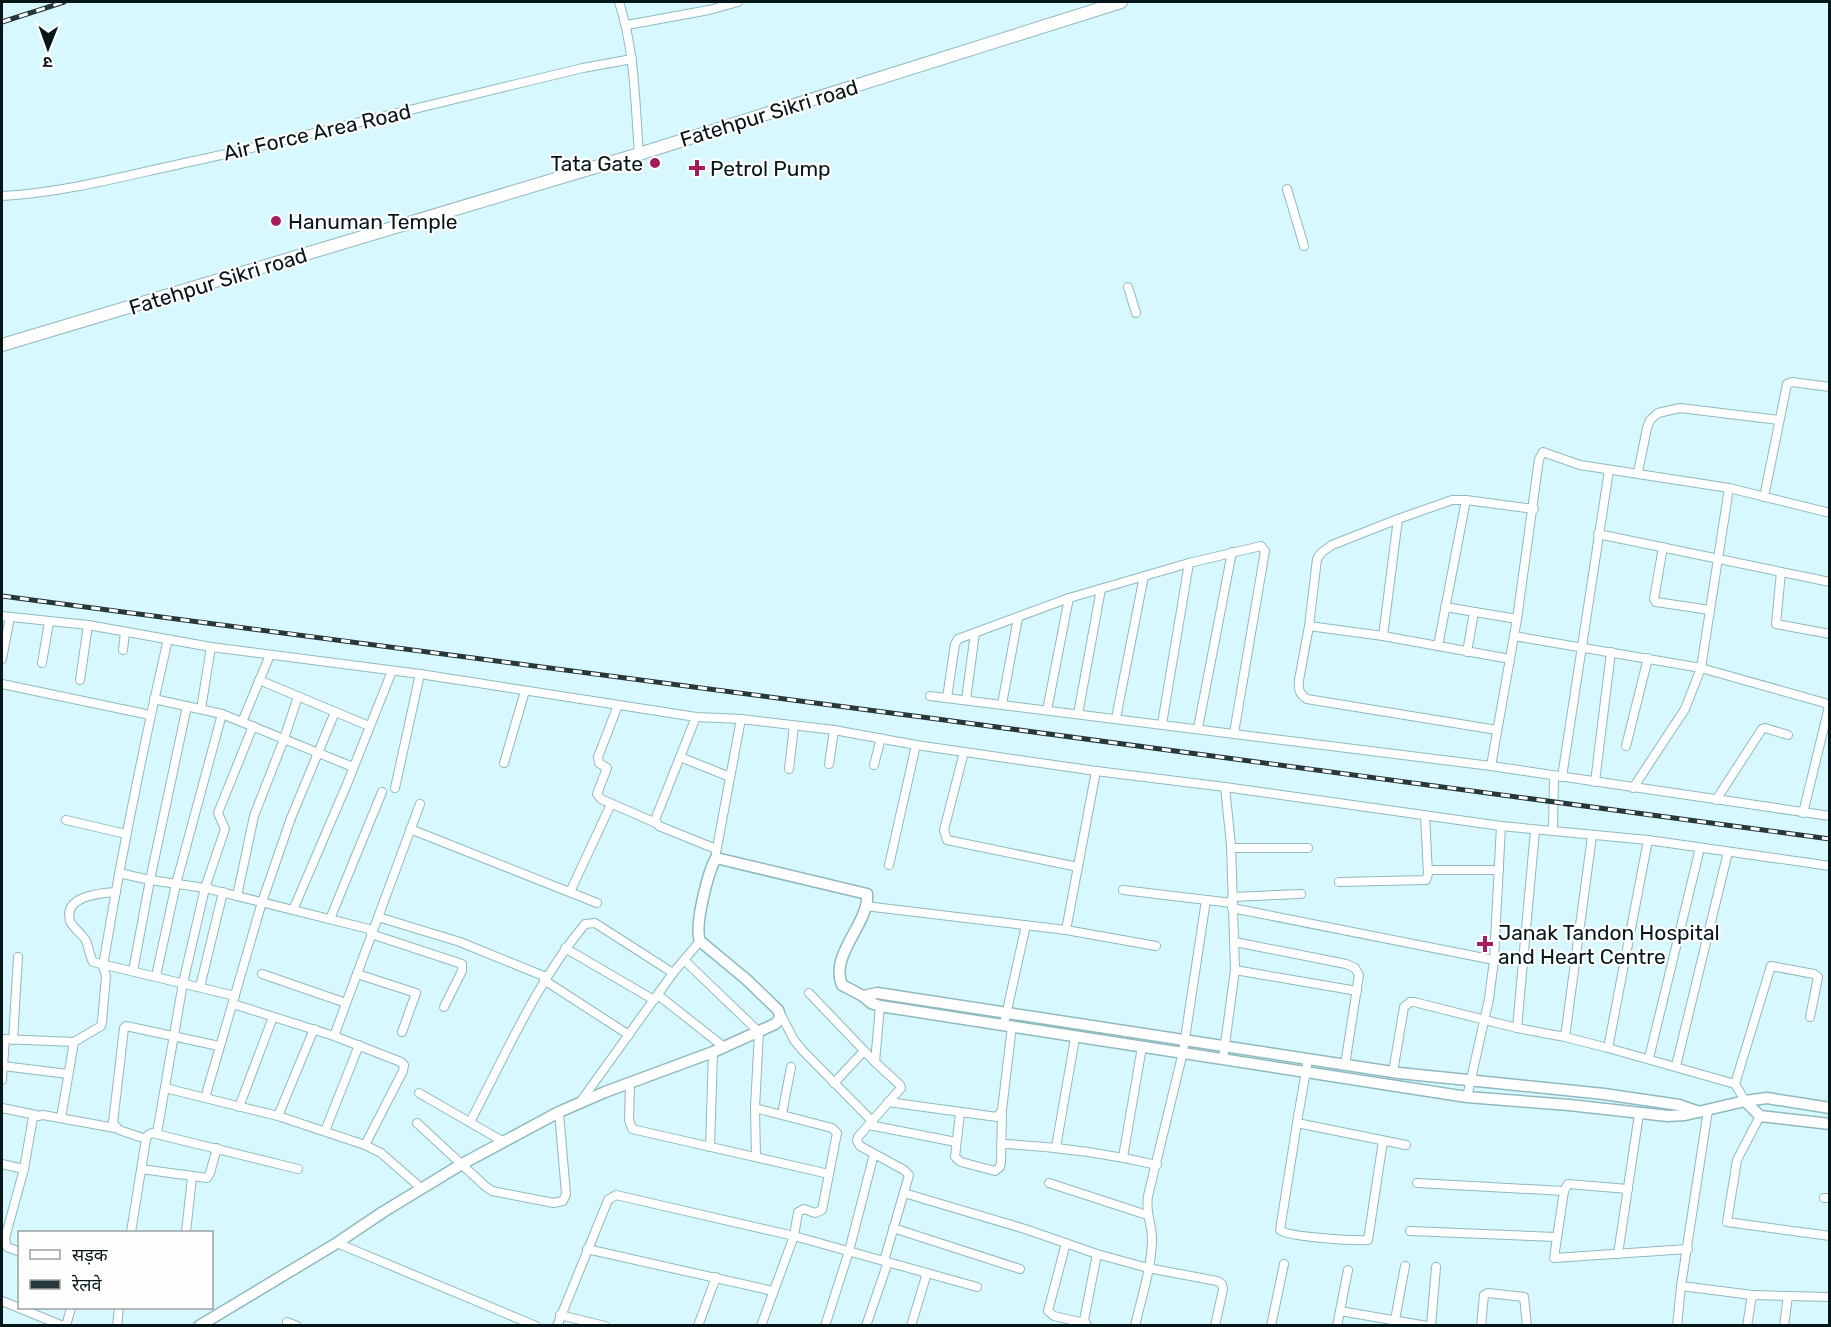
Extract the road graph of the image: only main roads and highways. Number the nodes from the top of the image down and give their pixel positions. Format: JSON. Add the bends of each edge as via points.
{"nodes":[{"id":1,"x":1121,"y":2,"type":"edge"},
{"id":2,"x":2,"y":345,"type":"edge"}],
"edges":[{"from":1,"to":2,"type":"main road","name":"Fatehpur Sikri road","via":[[639,154]]}]}
